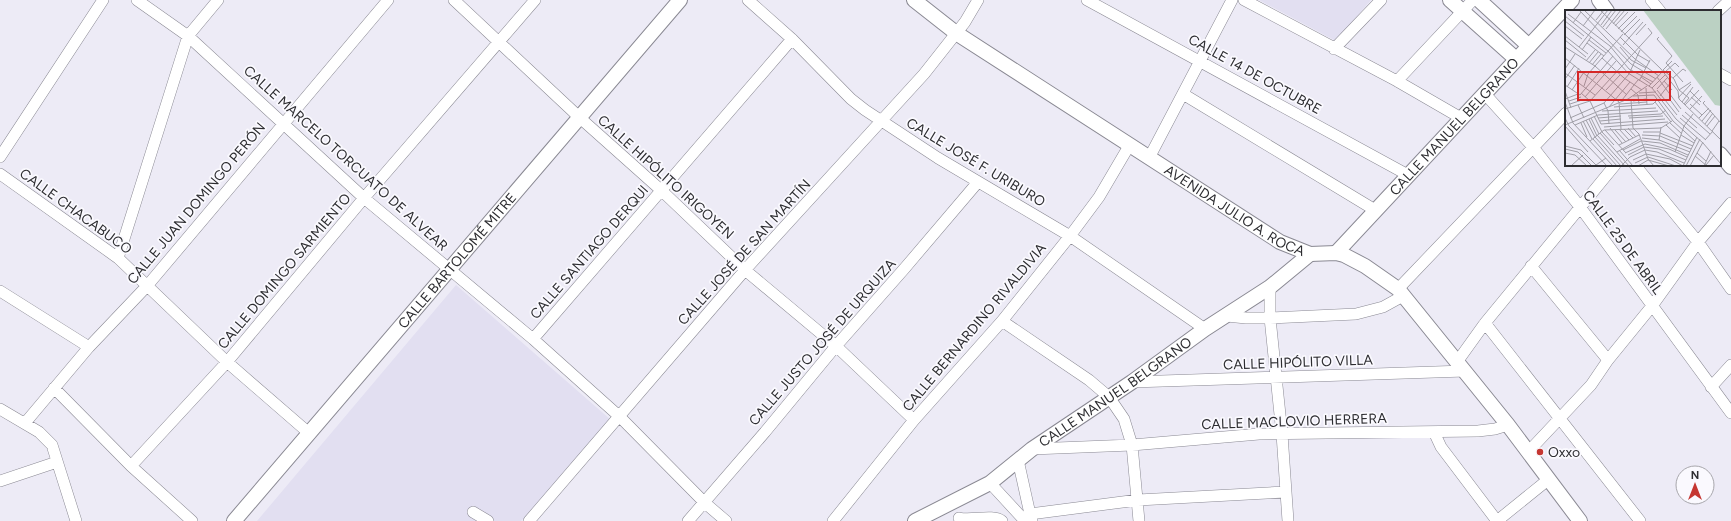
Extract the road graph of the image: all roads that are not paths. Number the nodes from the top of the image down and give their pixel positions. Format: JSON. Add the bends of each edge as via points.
{"nodes":[{"id":1,"x":103,"y":0,"type":"edge"},
{"id":2,"x":137,"y":0,"type":"edge"},
{"id":3,"x":218,"y":0,"type":"edge"},
{"id":4,"x":388,"y":0,"type":"edge"},
{"id":5,"x":454,"y":0,"type":"edge"},
{"id":6,"x":535,"y":0,"type":"edge"},
{"id":7,"x":680,"y":0,"type":"edge"},
{"id":8,"x":748,"y":0,"type":"edge"},
{"id":9,"x":914,"y":0,"type":"edge"},
{"id":10,"x":978,"y":0,"type":"edge"},
{"id":11,"x":1087,"y":0,"type":"edge"},
{"id":12,"x":1232,"y":0,"type":"edge"},
{"id":13,"x":1244,"y":0,"type":"edge"},
{"id":14,"x":1381,"y":0,"type":"edge"},
{"id":15,"x":1450,"y":0,"type":"edge"},
{"id":16,"x":1473,"y":0,"type":"edge"},
{"id":17,"x":1480,"y":0,"type":"edge"},
{"id":18,"x":1572,"y":0,"type":"edge"},
{"id":19,"x":1599,"y":0,"type":"edge"},
{"id":20,"x":1650,"y":0,"type":"edge"},
{"id":21,"x":1730,"y":0,"type":"edge"},
{"id":22,"x":1606,"y":10,"type":"edge"},
{"id":23,"x":1659,"y":10,"type":"edge"},
{"id":24,"x":1719,"y":10,"type":"edge"},
{"id":25,"x":1463,"y":11,"type":"junction"},
{"id":26,"x":956,"y":33,"type":"junction"},
{"id":27,"x":188,"y":36,"type":"junction"},
{"id":28,"x":792,"y":39,"type":"junction"},
{"id":29,"x":499,"y":42,"type":"junction"},
{"id":30,"x":1529,"y":46,"type":"junction"},
{"id":31,"x":1334,"y":49,"type":"junction"},
{"id":32,"x":1516,"y":59,"type":"junction"},
{"id":33,"x":1201,"y":61,"type":"junction"},
{"id":34,"x":1721,"y":75,"type":"edge"},
{"id":35,"x":1731,"y":80,"type":"edge"},
{"id":36,"x":1397,"y":81,"type":"junction"},
{"id":37,"x":1183,"y":94,"type":"junction"},
{"id":38,"x":1485,"y":94,"type":"junction"},
{"id":39,"x":1565,"y":114,"type":"edge"},
{"id":40,"x":579,"y":118,"type":"junction"},
{"id":41,"x":1461,"y":118,"type":"junction"},
{"id":42,"x":881,"y":121,"type":"junction"},
{"id":43,"x":284,"y":123,"type":"junction"},
{"id":44,"x":1130,"y":146,"type":"junction"},
{"id":45,"x":1532,"y":146,"type":"junction"},
{"id":46,"x":1721,"y":155,"type":"edge"},
{"id":47,"x":0,"y":157,"type":"edge"},
{"id":48,"x":1149,"y":158,"type":"junction"},
{"id":49,"x":1614,"y":166,"type":"edge"},
{"id":50,"x":1636,"y":166,"type":"edge"},
{"id":51,"x":1731,"y":167,"type":"edge"},
{"id":52,"x":0,"y":174,"type":"edge"},
{"id":53,"x":1408,"y":175,"type":"junction"},
{"id":54,"x":978,"y":182,"type":"junction"},
{"id":55,"x":662,"y":191,"type":"junction"},
{"id":56,"x":364,"y":198,"type":"junction"},
{"id":57,"x":1731,"y":203,"type":"edge"},
{"id":58,"x":1580,"y":207,"type":"junction"},
{"id":59,"x":1375,"y":210,"type":"junction"},
{"id":60,"x":1070,"y":236,"type":"junction"},
{"id":61,"x":1698,"y":242,"type":"junction"},
{"id":62,"x":1336,"y":253,"type":"junction"},
{"id":63,"x":1310,"y":254,"type":"junction"},
{"id":64,"x":118,"y":258,"type":"junction"},
{"id":65,"x":1532,"y":266,"type":"junction"},
{"id":66,"x":450,"y":270,"type":"junction"},
{"id":67,"x":745,"y":270,"type":"junction"},
{"id":68,"x":147,"y":286,"type":"junction"},
{"id":69,"x":1270,"y":287,"type":"junction"},
{"id":70,"x":1731,"y":288,"type":"edge"},
{"id":71,"x":0,"y":291,"type":"edge"},
{"id":72,"x":1400,"y":293,"type":"junction"},
{"id":73,"x":1652,"y":306,"type":"junction"},
{"id":74,"x":1227,"y":316,"type":"junction"},
{"id":75,"x":1270,"y":318,"type":"junction"},
{"id":76,"x":1002,"y":321,"type":"junction"},
{"id":77,"x":1485,"y":323,"type":"junction"},
{"id":78,"x":1205,"y":329,"type":"junction"},
{"id":79,"x":533,"y":339,"type":"junction"},
{"id":80,"x":836,"y":346,"type":"junction"},
{"id":81,"x":89,"y":347,"type":"junction"},
{"id":82,"x":1608,"y":360,"type":"junction"},
{"id":83,"x":227,"y":362,"type":"junction"},
{"id":84,"x":1731,"y":365,"type":"edge"},
{"id":85,"x":1461,"y":366,"type":"junction"},
{"id":86,"x":1276,"y":377,"type":"junction"},
{"id":87,"x":1132,"y":382,"type":"junction"},
{"id":88,"x":1711,"y":387,"type":"junction"},
{"id":89,"x":54,"y":388,"type":"junction"},
{"id":90,"x":1109,"y":397,"type":"junction"},
{"id":91,"x":1,"y":410,"type":"edge"},
{"id":92,"x":1731,"y":413,"type":"edge"},
{"id":93,"x":620,"y":417,"type":"junction"},
{"id":94,"x":1561,"y":419,"type":"junction"},
{"id":95,"x":914,"y":420,"type":"junction"},
{"id":96,"x":25,"y":423,"type":"junction"},
{"id":97,"x":1508,"y":425,"type":"junction"},
{"id":98,"x":1434,"y":432,"type":"junction"},
{"id":99,"x":310,"y":434,"type":"junction"},
{"id":100,"x":1282,"y":434,"type":"junction"},
{"id":101,"x":1132,"y":445,"type":"junction"},
{"id":102,"x":1032,"y":450,"type":"junction"},
{"id":103,"x":1529,"y":451,"type":"junction"},
{"id":104,"x":1018,"y":460,"type":"junction"},
{"id":105,"x":57,"y":462,"type":"junction"},
{"id":106,"x":131,"y":466,"type":"junction"},
{"id":107,"x":1549,"y":480,"type":"junction"},
{"id":108,"x":0,"y":481,"type":"edge"},
{"id":109,"x":990,"y":483,"type":"junction"},
{"id":110,"x":1286,"y":492,"type":"junction"},
{"id":111,"x":1138,"y":500,"type":"junction"},
{"id":112,"x":705,"y":503,"type":"junction"},
{"id":113,"x":473,"y":512,"type":"dead end"},
{"id":114,"x":959,"y":518,"type":"dead end"},
{"id":115,"x":1029,"y":519,"type":"edge"},
{"id":116,"x":1636,"y":519,"type":"edge"},
{"id":117,"x":1001,"y":520,"type":"edge"},
{"id":118,"x":76,"y":521,"type":"edge"},
{"id":119,"x":192,"y":521,"type":"edge"},
{"id":120,"x":234,"y":521,"type":"edge"},
{"id":121,"x":488,"y":521,"type":"edge"},
{"id":122,"x":529,"y":521,"type":"edge"},
{"id":123,"x":688,"y":521,"type":"edge"},
{"id":124,"x":726,"y":521,"type":"edge"},
{"id":125,"x":833,"y":521,"type":"edge"},
{"id":126,"x":914,"y":521,"type":"edge"},
{"id":127,"x":1139,"y":521,"type":"edge"},
{"id":128,"x":1288,"y":521,"type":"edge"},
{"id":129,"x":1497,"y":521,"type":"edge"},
{"id":130,"x":1580,"y":521,"type":"edge"}],
"edges":[{"from":1,"to":47,"type":"street"},
{"from":2,"to":27,"type":"street","name":"CALLE MARCELO TORCUATO DE ALVEAR"},
{"from":3,"to":27,"type":"street"},
{"from":4,"to":43,"type":"street","name":"CALLE JUAN DOMINGO PERÓN"},
{"from":5,"to":29,"type":"street","name":"CALLE HIPÓLITO IRIGOYEN"},
{"from":6,"to":29,"type":"street","name":"CALLE DOMINGO SARMIENTO"},
{"from":7,"to":40,"type":"street","name":"CALLE BARTOLOMÉ MITRE"},
{"from":8,"to":28,"type":"street","name":"CALLE JOSÉ F. URIBURO"},
{"from":9,"to":26,"type":"street","name":"AVENIDA JULIO A. ROCA"},
{"from":10,"to":26,"type":"street","name":"CALLE JOSÉ DE SAN MARTÍN"},
{"from":11,"to":33,"type":"street","name":"CALLE 14 DE OCTUBRE"},
{"from":12,"to":33,"type":"street"},
{"from":13,"to":31,"type":"street"},
{"from":14,"to":31,"type":"street"},
{"from":15,"to":25,"type":"street"},
{"from":16,"to":25,"type":"street"},
{"from":17,"to":30,"type":"street"},
{"from":18,"to":30,"type":"street","name":"CALLE MANUEL BELGRANO"},
{"from":19,"to":22,"type":"street"},
{"from":20,"to":23,"type":"street"},
{"from":21,"to":24,"type":"street"},
{"from":25,"to":32,"type":"street"},
{"from":25,"to":36,"type":"street"},
{"from":26,"to":42,"type":"street","name":"CALLE JOSÉ DE SAN MARTÍN","via":[[924,74]]},
{"from":26,"to":44,"type":"street","name":"AVENIDA JULIO A. ROCA"},
{"from":27,"to":43,"type":"street","name":"CALLE MARCELO TORCUATO DE ALVEAR"},
{"from":27,"to":64,"type":"street"},
{"from":28,"to":42,"type":"street","name":"CALLE JOSÉ F. URIBURO","via":[[851,99]]},
{"from":28,"to":55,"type":"street","name":"CALLE SANTIAGO DERQUI"},
{"from":29,"to":40,"type":"street","name":"CALLE HIPÓLITO IRIGOYEN"},
{"from":29,"to":56,"type":"street","name":"CALLE DOMINGO SARMIENTO"},
{"from":30,"to":32,"type":"street","name":"CALLE MANUEL BELGRANO"},
{"from":31,"to":36,"type":"street"},
{"from":32,"to":38,"type":"street","name":"CALLE MANUEL BELGRANO"},
{"from":33,"to":37,"type":"street"},
{"from":33,"to":53,"type":"street","name":"CALLE 14 DE OCTUBRE"},
{"from":34,"to":35,"type":"street"},
{"from":36,"to":41,"type":"street"},
{"from":37,"to":48,"type":"street"},
{"from":37,"to":59,"type":"street"},
{"from":38,"to":41,"type":"street","name":"CALLE MANUEL BELGRANO"},
{"from":38,"to":45,"type":"street","name":"CALLE 25 DE ABRIL"},
{"from":39,"to":45,"type":"street"},
{"from":40,"to":55,"type":"street","name":"CALLE HIPÓLITO IRIGOYEN"},
{"from":40,"to":66,"type":"street","name":"CALLE BARTOLOMÉ MITRE"},
{"from":41,"to":53,"type":"street","name":"CALLE MANUEL BELGRANO"},
{"from":42,"to":54,"type":"street","name":"CALLE JOSÉ F. URIBURO"},
{"from":42,"to":67,"type":"street","name":"CALLE JOSÉ DE SAN MARTÍN"},
{"from":43,"to":56,"type":"street","name":"CALLE MARCELO TORCUATO DE ALVEAR"},
{"from":43,"to":68,"type":"street","name":"CALLE JUAN DOMINGO PERÓN"},
{"from":44,"to":48,"type":"street","name":"AVENIDA JULIO A. ROCA"},
{"from":44,"to":60,"type":"street","name":"CALLE BERNARDINO RIVALDIVIA","via":[[1099,197]]},
{"from":45,"to":58,"type":"street","name":"CALLE 25 DE ABRIL"},
{"from":45,"to":72,"type":"street"},
{"from":46,"to":51,"type":"street"},
{"from":48,"to":63,"type":"street","name":"AVENIDA JULIO A. ROCA","via":[[1280,242]]},
{"from":49,"to":58,"type":"street"},
{"from":50,"to":61,"type":"street"},
{"from":52,"to":64,"type":"street","name":"CALLE CHACABUCO"},
{"from":53,"to":59,"type":"street","name":"CALLE MANUEL BELGRANO"},
{"from":54,"to":60,"type":"street","name":"CALLE JOSÉ F. URIBURO"},
{"from":54,"to":80,"type":"street","name":"CALLE JUSTO JOSÉ DE URQUIZA"},
{"from":55,"to":67,"type":"street","name":"CALLE HIPÓLITO IRIGOYEN"},
{"from":55,"to":79,"type":"street","name":"CALLE SANTIAGO DERQUI"},
{"from":56,"to":66,"type":"street","name":"CALLE MARCELO TORCUATO DE ALVEAR"},
{"from":56,"to":83,"type":"street","name":"CALLE DOMINGO SARMIENTO"},
{"from":57,"to":61,"type":"street"},
{"from":58,"to":65,"type":"street"},
{"from":58,"to":73,"type":"street","name":"CALLE 25 DE ABRIL"},
{"from":59,"to":62,"type":"street","name":"CALLE MANUEL BELGRANO"},
{"from":60,"to":76,"type":"street","name":"CALLE BERNARDINO RIVALDIVIA"},
{"from":60,"to":78,"type":"street","name":"CALLE JOSÉ F. URIBURO"},
{"from":61,"to":70,"type":"street"},
{"from":61,"to":73,"type":"street"},
{"from":62,"to":63,"type":"street","name":"AVENIDA JULIO A. ROCA"},
{"from":62,"to":72,"type":"street","name":"AVENIDA JULIO A. ROCA","via":[[1365,266]]},
{"from":63,"to":69,"type":"street","name":"CALLE MANUEL BELGRANO"},
{"from":64,"to":68,"type":"street","name":"CALLE CHACABUCO"},
{"from":65,"to":77,"type":"street"},
{"from":65,"to":82,"type":"street"},
{"from":66,"to":79,"type":"street","name":"CALLE MARCELO TORCUATO DE ALVEAR"},
{"from":66,"to":99,"type":"street","name":"CALLE BARTOLOMÉ MITRE"},
{"from":67,"to":80,"type":"street","name":"CALLE HIPÓLITO IRIGOYEN"},
{"from":67,"to":93,"type":"street","name":"CALLE JOSÉ DE SAN MARTÍN"},
{"from":68,"to":81,"type":"street","name":"CALLE JUAN DOMINGO PERÓN"},
{"from":68,"to":83,"type":"street","name":"CALLE CHACABUCO"},
{"from":69,"to":74,"type":"street","name":"CALLE MANUEL BELGRANO"},
{"from":69,"to":75,"type":"street"},
{"from":71,"to":81,"type":"street"},
{"from":72,"to":75,"type":"street","via":[[1383,307],[1356,314]]},
{"from":72,"to":85,"type":"street","name":"AVENIDA JULIO A. ROCA"},
{"from":73,"to":82,"type":"street"},
{"from":73,"to":88,"type":"street","name":"CALLE 25 DE ABRIL"},
{"from":74,"to":75,"type":"street"},
{"from":74,"to":78,"type":"street","name":"CALLE MANUEL BELGRANO"},
{"from":75,"to":86,"type":"street"},
{"from":76,"to":90,"type":"street","via":[[1089,380]]},
{"from":76,"to":95,"type":"street","name":"CALLE BERNARDINO RIVALDIVIA"},
{"from":77,"to":85,"type":"street"},
{"from":77,"to":94,"type":"street"},
{"from":78,"to":87,"type":"street","name":"CALLE MANUEL BELGRANO"},
{"from":79,"to":93,"type":"street","name":"CALLE MARCELO TORCUATO DE ALVEAR"},
{"from":80,"to":95,"type":"street","name":"CALLE HIPÓLITO IRIGOYEN"},
{"from":80,"to":112,"type":"street","name":"CALLE JUSTO JOSÉ DE URQUIZA"},
{"from":81,"to":89,"type":"street","name":"CALLE JUAN DOMINGO PERÓN"},
{"from":82,"to":94,"type":"street","via":[[1591,385]]},
{"from":83,"to":99,"type":"street","name":"CALLE CHACABUCO"},
{"from":83,"to":106,"type":"street","name":"CALLE DOMINGO SARMIENTO"},
{"from":84,"to":88,"type":"street"},
{"from":85,"to":86,"type":"street","name":"CALLE HIPÓLITO VILLA"},
{"from":85,"to":97,"type":"street","name":"AVENIDA JULIO A. ROCA"},
{"from":86,"to":87,"type":"street","name":"CALLE HIPÓLITO VILLA"},
{"from":86,"to":100,"type":"street"},
{"from":87,"to":90,"type":"street","name":"CALLE MANUEL BELGRANO"},
{"from":88,"to":92,"type":"street","name":"CALLE 25 DE ABRIL"},
{"from":89,"to":96,"type":"street","name":"CALLE JUAN DOMINGO PERÓN"},
{"from":89,"to":106,"type":"street"},
{"from":90,"to":101,"type":"street","via":[[1124,419]]},
{"from":90,"to":102,"type":"street","name":"CALLE MANUEL BELGRANO"},
{"from":91,"to":96,"type":"street"},
{"from":93,"to":112,"type":"street","name":"CALLE MARCELO TORCUATO DE ALVEAR"},
{"from":93,"to":122,"type":"street","name":"CALLE JOSÉ DE SAN MARTÍN"},
{"from":94,"to":103,"type":"street"},
{"from":94,"to":116,"type":"street"},
{"from":95,"to":125,"type":"street","name":"CALLE BERNARDINO RIVALDIVIA"},
{"from":96,"to":105,"type":"street","via":[[52,445]]},
{"from":97,"to":98,"type":"street","name":"CALLE MACLOVIO HERRERA","via":[[1495,430]]},
{"from":97,"to":103,"type":"street","name":"AVENIDA JULIO A. ROCA"},
{"from":98,"to":100,"type":"street","name":"CALLE MACLOVIO HERRERA"},
{"from":98,"to":129,"type":"street","via":[[1441,447]]},
{"from":99,"to":120,"type":"street","name":"CALLE BARTOLOMÉ MITRE"},
{"from":100,"to":101,"type":"street","name":"CALLE MACLOVIO HERRERA"},
{"from":100,"to":110,"type":"street"},
{"from":101,"to":102,"type":"street","name":"CALLE MACLOVIO HERRERA"},
{"from":101,"to":111,"type":"street"},
{"from":102,"to":104,"type":"street","name":"CALLE MANUEL BELGRANO"},
{"from":103,"to":107,"type":"street","name":"AVENIDA JULIO A. ROCA"},
{"from":104,"to":109,"type":"street","name":"CALLE MANUEL BELGRANO"},
{"from":104,"to":115,"type":"street"},
{"from":105,"to":108,"type":"street"},
{"from":105,"to":118,"type":"street"},
{"from":106,"to":119,"type":"street"},
{"from":107,"to":129,"type":"street"},
{"from":107,"to":130,"type":"street","name":"AVENIDA JULIO A. ROCA"},
{"from":109,"to":115,"type":"street"},
{"from":109,"to":126,"type":"street","name":"CALLE MANUEL BELGRANO"},
{"from":110,"to":111,"type":"street"},
{"from":110,"to":128,"type":"street"},
{"from":111,"to":115,"type":"street"},
{"from":111,"to":127,"type":"street"},
{"from":112,"to":123,"type":"street","name":"CALLE JUSTO JOSÉ DE URQUIZA"},
{"from":112,"to":124,"type":"street","name":"CALLE MARCELO TORCUATO DE ALVEAR"},
{"from":113,"to":121,"type":"street"},
{"from":114,"to":117,"type":"street"}]}
